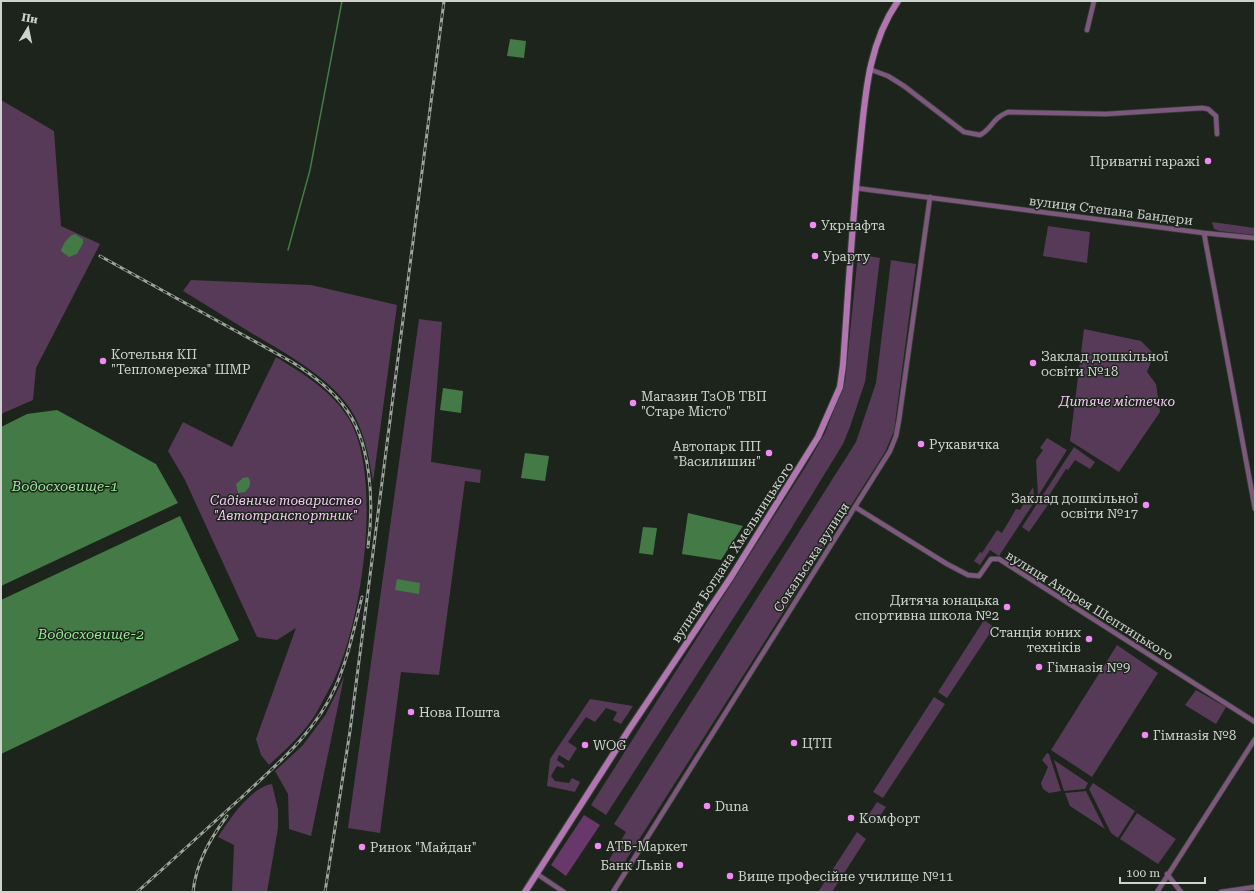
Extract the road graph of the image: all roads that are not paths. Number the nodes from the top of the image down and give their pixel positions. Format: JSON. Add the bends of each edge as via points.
{"nodes":[{"id":1,"x":898,"y":1,"type":"edge"},
{"id":2,"x":1094,"y":1,"type":"edge"},
{"id":3,"x":1087,"y":30,"type":"dead end"},
{"id":4,"x":869,"y":69,"type":"junction"},
{"id":5,"x":1216,"y":134,"type":"dead end"},
{"id":6,"x":855,"y":188,"type":"junction"},
{"id":7,"x":930,"y":198,"type":"junction"},
{"id":8,"x":1204,"y":233,"type":"junction"},
{"id":9,"x":1255,"y":238,"type":"edge"},
{"id":10,"x":855,"y":507,"type":"junction"},
{"id":11,"x":1255,"y":509,"type":"edge"},
{"id":12,"x":1255,"y":722,"type":"edge"},
{"id":13,"x":1255,"y":739,"type":"edge"},
{"id":14,"x":537,"y":874,"type":"junction"},
{"id":15,"x":1167,"y":874,"type":"junction"},
{"id":16,"x":1255,"y":887,"type":"edge"},
{"id":17,"x":525,"y":892,"type":"edge"},
{"id":18,"x":564,"y":892,"type":"edge"},
{"id":19,"x":613,"y":892,"type":"edge"},
{"id":20,"x":1157,"y":892,"type":"edge"},
{"id":21,"x":1181,"y":892,"type":"edge"},
{"id":22,"x":1221,"y":892,"type":"edge"}],
"edges":[{"from":1,"to":4,"type":"street","name":"вулиця Богдана Хмельницького","via":[[879,35]]},
{"from":2,"to":3,"type":"street"},
{"from":4,"to":5,"type":"street","via":[[888,76],[904,86],[964,132],[980,135],[987,131],[995,119],[1008,112],[1106,114],[1202,108],[1208,109],[1216,116]]},
{"from":4,"to":6,"type":"street","name":"вулиця Богдана Хмельницького"},
{"from":6,"to":7,"type":"street","name":"вулиця Степана Бандери"},
{"from":6,"to":14,"type":"street","name":"вулиця Богдана Хмельницького","via":[[843,365],[840,387],[828,417],[730,578]]},
{"from":7,"to":8,"type":"street","name":"вулиця Степана Бандери"},
{"from":7,"to":10,"type":"street","name":"Сокальська вулиця","via":[[896,436],[890,451]]},
{"from":8,"to":9,"type":"street"},
{"from":8,"to":11,"type":"street","name":"вулиця Степана Бандери"},
{"from":10,"to":12,"type":"street","name":"вулиця Андрея Шептицького","via":[[968,575],[979,576],[991,558],[999,559]]},
{"from":10,"to":19,"type":"street","name":"Сокальська вулиця"},
{"from":13,"to":15,"type":"street"},
{"from":14,"to":17,"type":"street","name":"вулиця Богдана Хмельницького"},
{"from":14,"to":18,"type":"street"},
{"from":15,"to":20,"type":"street"},
{"from":15,"to":21,"type":"street"},
{"from":16,"to":22,"type":"street"}]}
